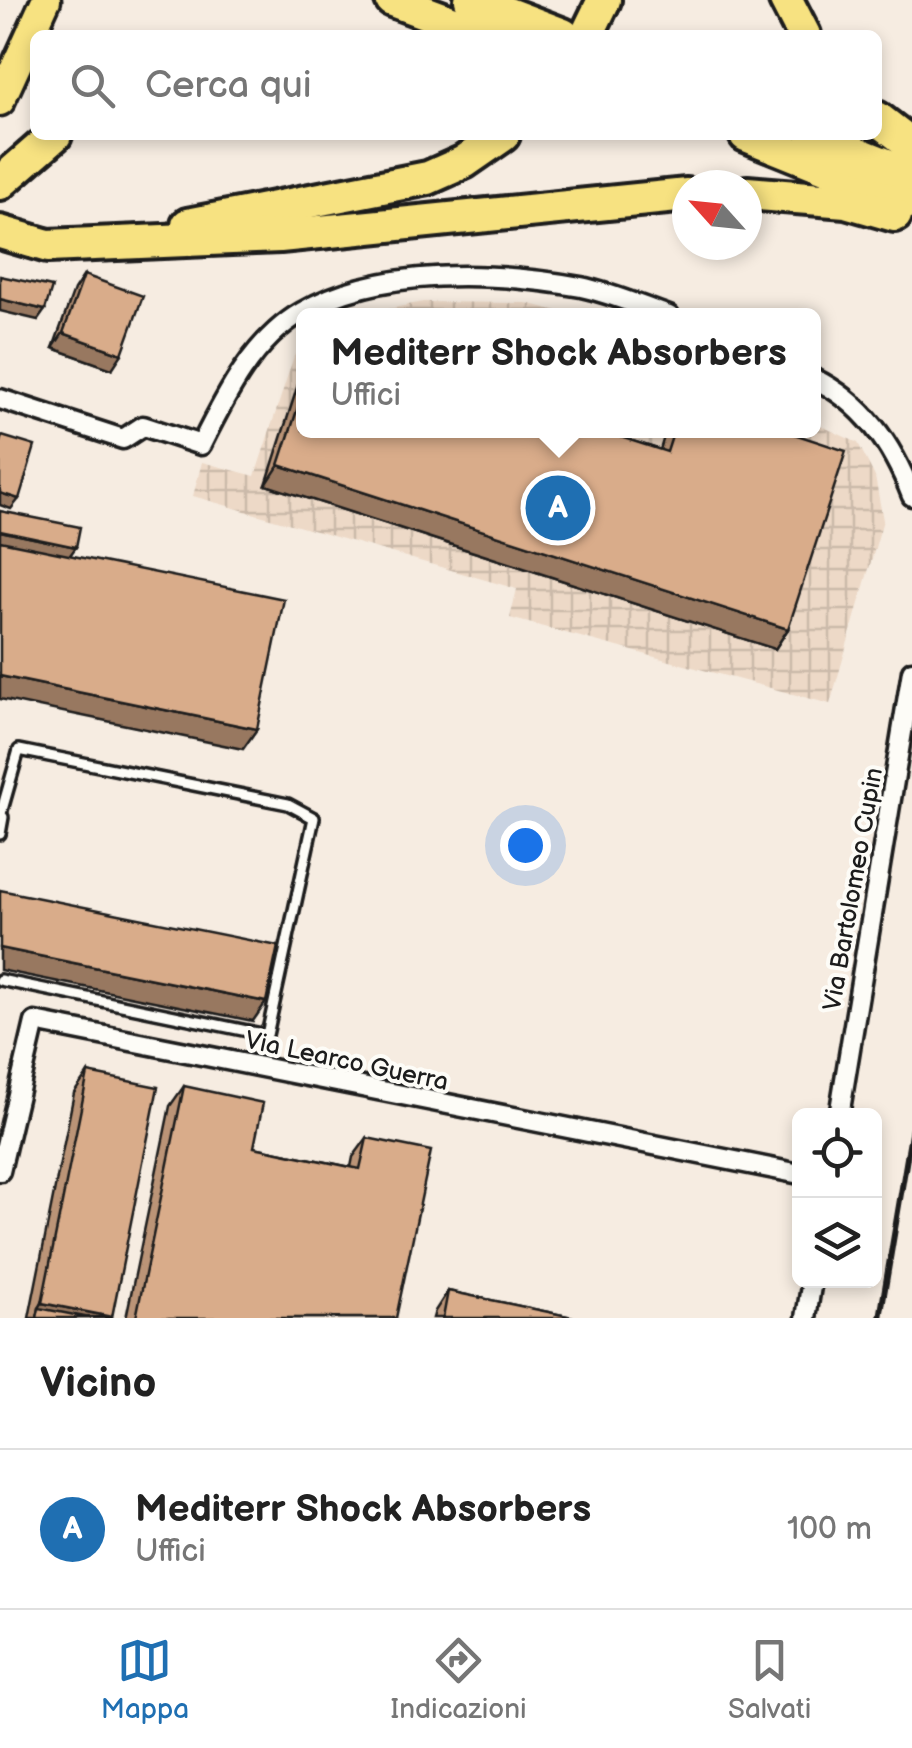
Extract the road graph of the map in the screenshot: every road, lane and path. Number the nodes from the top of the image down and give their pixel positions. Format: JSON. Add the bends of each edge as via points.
{"nodes":[{"id":1,"x":46,"y":0,"type":"edge"},
{"id":2,"x":392,"y":0,"type":"edge"},
{"id":3,"x":470,"y":0,"type":"edge"},
{"id":4,"x":604,"y":0,"type":"edge"},
{"id":5,"x":786,"y":0,"type":"edge"},
{"id":6,"x":32,"y":30,"type":"edge"},
{"id":7,"x":473,"y":30,"type":"edge"},
{"id":8,"x":552,"y":30,"type":"edge"},
{"id":9,"x":589,"y":30,"type":"edge"},
{"id":10,"x":801,"y":30,"type":"edge"},
{"id":11,"x":30,"y":35,"type":"edge"},
{"id":12,"x":0,"y":101,"type":"edge"},
{"id":13,"x":882,"y":122,"type":"edge"},
{"id":14,"x":48,"y":140,"type":"edge"},
{"id":15,"x":496,"y":140,"type":"edge"},
{"id":16,"x":758,"y":140,"type":"edge"},
{"id":17,"x":824,"y":140,"type":"edge"},
{"id":18,"x":912,"y":146,"type":"edge"},
{"id":19,"x":912,"y":176,"type":"edge"},
{"id":20,"x":0,"y":183,"type":"edge"},
{"id":21,"x":762,"y":193,"type":"edge"},
{"id":22,"x":672,"y":197,"type":"edge"},
{"id":23,"x":912,"y":202,"type":"edge"},
{"id":24,"x":912,"y":221,"type":"edge"},
{"id":25,"x":0,"y":232,"type":"edge"},
{"id":26,"x":90,"y":246,"type":"junction"},
{"id":27,"x":311,"y":308,"type":"edge"},
{"id":28,"x":645,"y":308,"type":"edge"},
{"id":29,"x":296,"y":317,"type":"edge"},
{"id":30,"x":821,"y":382,"type":"edge"},
{"id":31,"x":0,"y":399,"type":"edge"},
{"id":32,"x":912,"y":496,"type":"edge"},
{"id":33,"x":912,"y":670,"type":"edge"},
{"id":34,"x":2,"y":817,"type":"edge"},
{"id":35,"x":0,"y":834,"type":"edge"},
{"id":36,"x":0,"y":980,"type":"edge"},
{"id":37,"x":840,"y":1108,"type":"edge"},
{"id":38,"x":0,"y":1171,"type":"edge"},
{"id":39,"x":792,"y":1172,"type":"edge"},
{"id":40,"x":811,"y":1288,"type":"edge"},
{"id":41,"x":806,"y":1318,"type":"edge"}],
"edges":[{"from":1,"to":6,"type":"main road"},
{"from":2,"to":7,"type":"highway"},
{"from":3,"to":8,"type":"highway"},
{"from":4,"to":9,"type":"highway"},
{"from":5,"to":10,"type":"highway"},
{"from":11,"to":12,"type":"main road"},
{"from":13,"to":18,"type":"highway"},
{"from":14,"to":20,"type":"highway"},
{"from":15,"to":26,"type":"highway","via":[[464,162],[402,185]]},
{"from":16,"to":23,"type":"highway"},
{"from":17,"to":19,"type":"highway"},
{"from":21,"to":24,"type":"highway","via":[[846,201]]},
{"from":22,"to":26,"type":"highway","via":[[280,236]]},
{"from":25,"to":26,"type":"highway","via":[[48,246]]},
{"from":27,"to":28,"type":"street","via":[[396,282],[492,276],[584,288]]},
{"from":29,"to":31,"type":"street","via":[[228,390],[201,445],[143,426],[123,439]]},
{"from":30,"to":32,"type":"street","via":[[866,416],[895,452]]},
{"from":33,"to":37,"type":"street","name":"Via Bartolomeo Cupin"},
{"from":34,"to":35,"type":"lane"},
{"from":34,"to":36,"type":"lane","via":[[19,750],[288,804],[314,818],[267,1035]]},
{"from":38,"to":39,"type":"street","name":"Via Learco Guerra","via":[[35,1022]]},
{"from":40,"to":41,"type":"street"}]}
